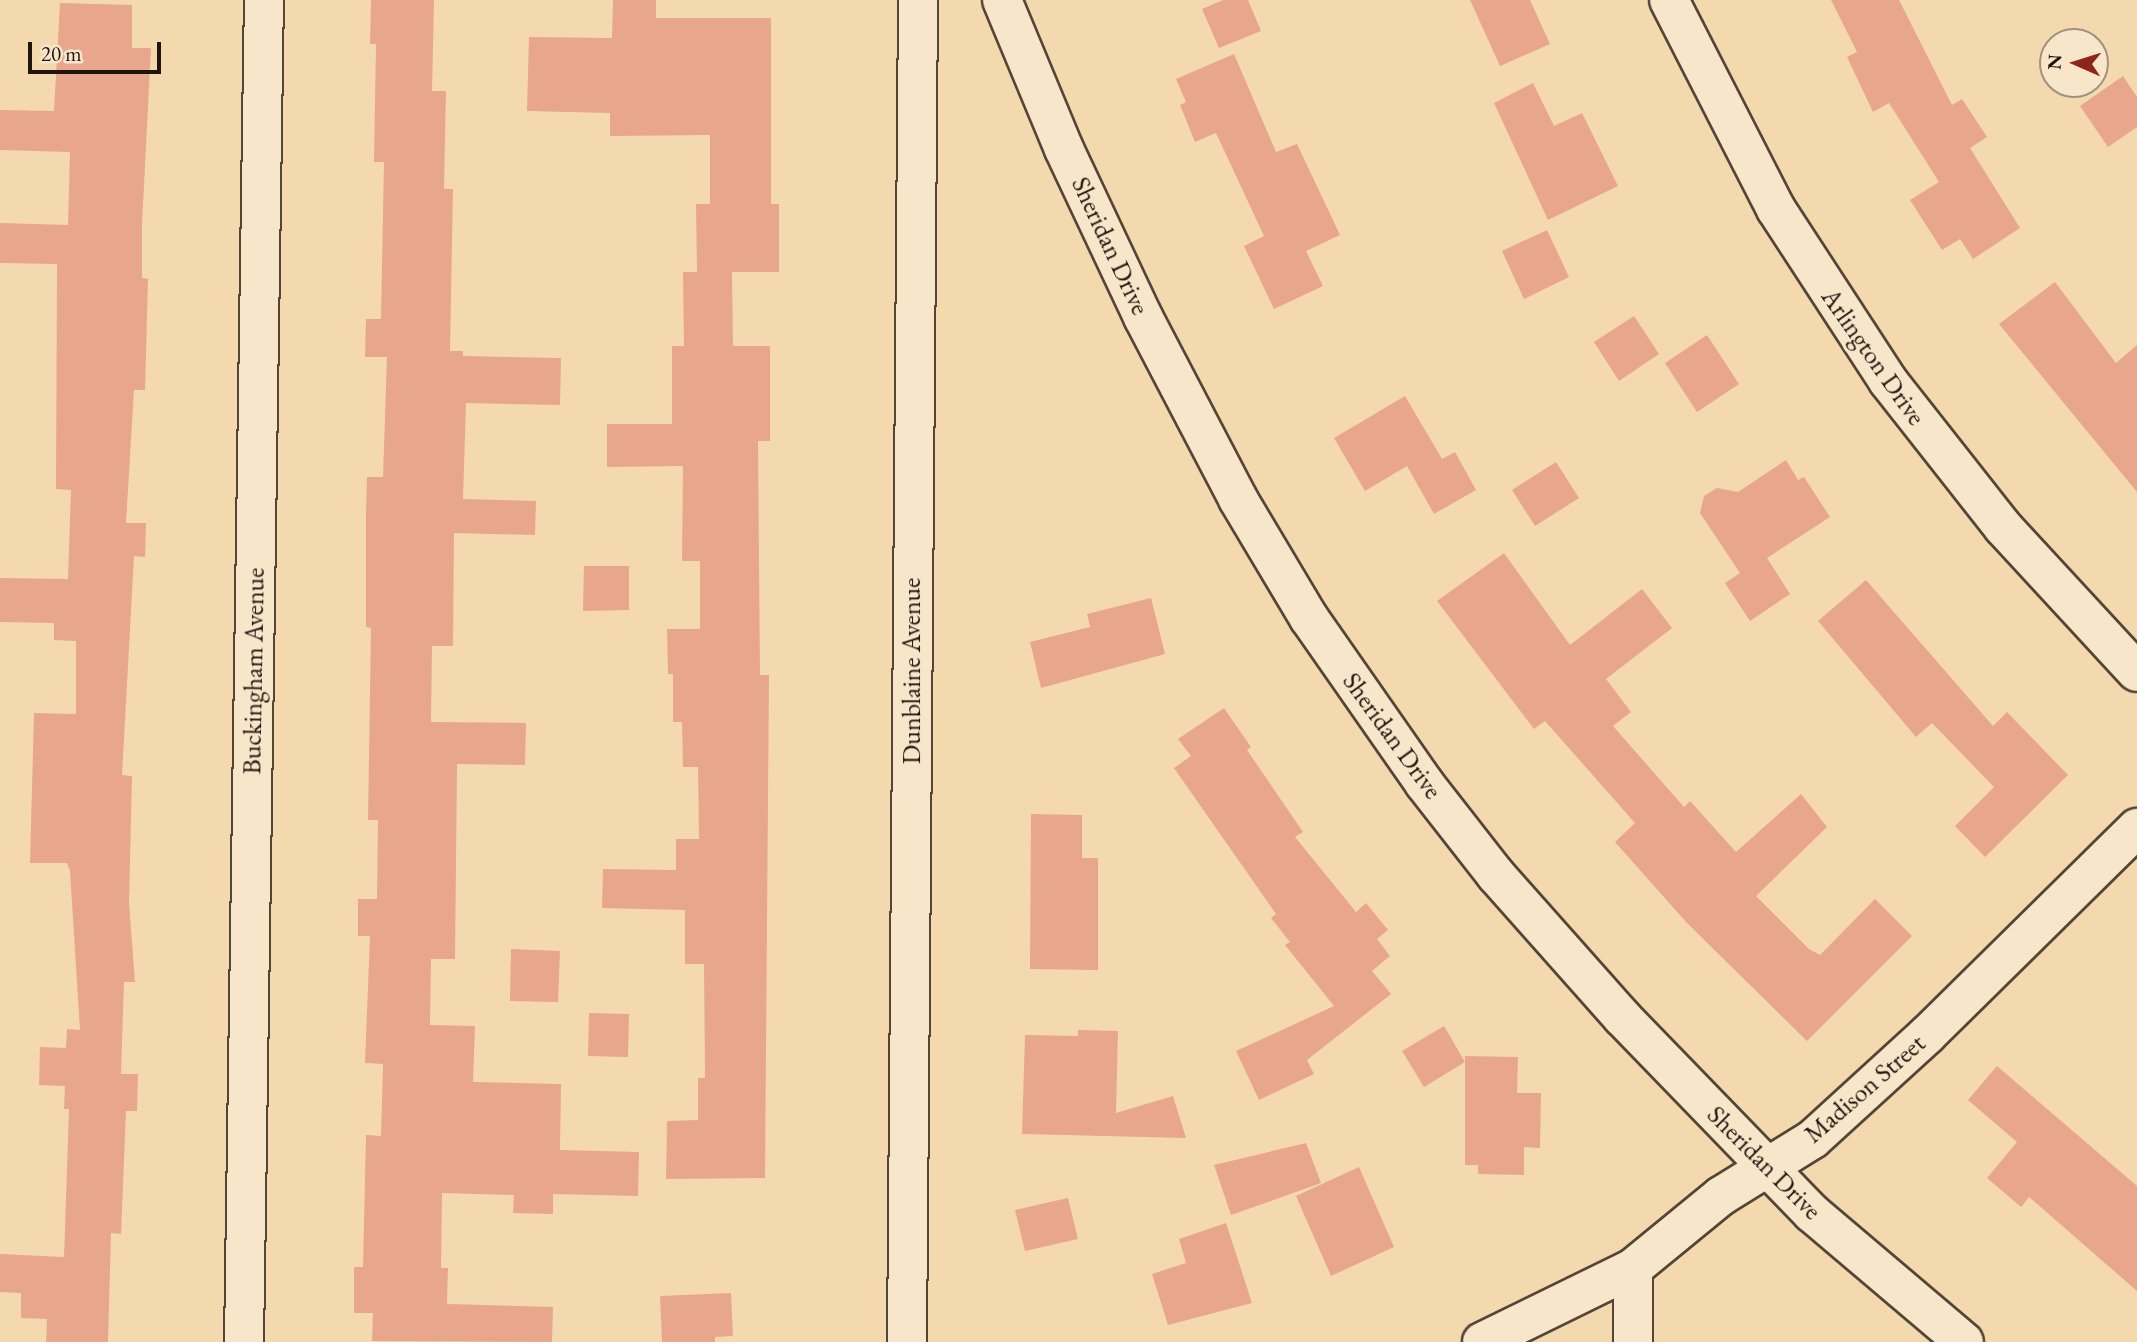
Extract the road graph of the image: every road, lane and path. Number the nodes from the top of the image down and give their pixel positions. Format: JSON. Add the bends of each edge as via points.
{"nodes":[{"id":1,"x":264,"y":0,"type":"edge"},
{"id":2,"x":918,"y":0,"type":"edge"},
{"id":3,"x":1002,"y":0,"type":"edge"},
{"id":4,"x":1669,"y":0,"type":"edge"},
{"id":5,"x":2137,"y":672,"type":"edge"},
{"id":6,"x":2137,"y":828,"type":"edge"},
{"id":7,"x":1766,"y":1166,"type":"junction"},
{"id":8,"x":1633,"y":1268,"type":"junction"},
{"id":9,"x":244,"y":1342,"type":"edge"},
{"id":10,"x":907,"y":1342,"type":"edge"},
{"id":11,"x":1482,"y":1342,"type":"edge"},
{"id":12,"x":1633,"y":1342,"type":"edge"},
{"id":13,"x":1964,"y":1342,"type":"edge"}],
"edges":[{"from":1,"to":9,"type":"street","name":"Buckingham Avenue"},
{"from":2,"to":10,"type":"street","name":"Dunblaine Avenue"},
{"from":3,"to":7,"type":"street","name":"Sheridan Drive","via":[[1064,149],[1143,317],[1238,499],[1309,618],[1424,783],[1496,875],[1622,1017]]},
{"from":4,"to":5,"type":"street","name":"Arlington Drive","via":[[1776,209],[1888,382],[2003,527]]},
{"from":6,"to":7,"type":"street","name":"Madison Street","via":[[1872,1086],[1813,1139]]},
{"from":7,"to":8,"type":"street","name":"Madison Street","via":[[1721,1196]]},
{"from":7,"to":13,"type":"street","name":"Sheridan Drive","via":[[1812,1213]]},
{"from":8,"to":11,"type":"street","name":"Madison Street"},
{"from":8,"to":12,"type":"street"}]}
